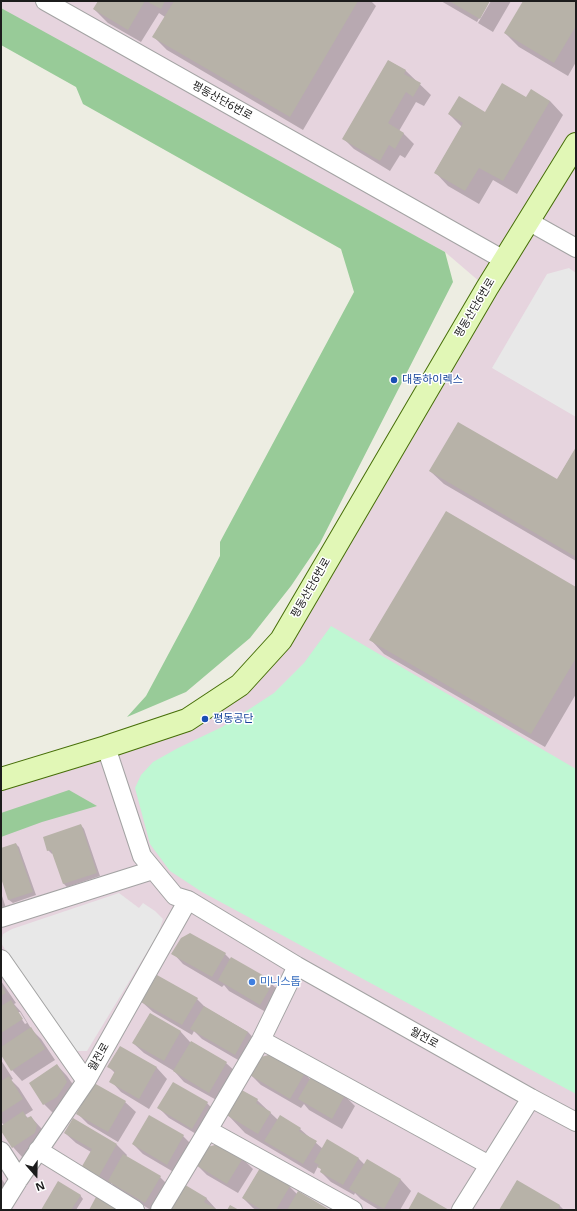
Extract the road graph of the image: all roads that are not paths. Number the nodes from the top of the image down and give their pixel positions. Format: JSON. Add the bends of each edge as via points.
{"nodes":[{"id":1,"x":45,"y":1,"type":"edge"},
{"id":2,"x":576,"y":144,"type":"edge"},
{"id":3,"x":528,"y":222,"type":"junction"},
{"id":4,"x":576,"y":248,"type":"edge"},
{"id":5,"x":504,"y":260,"type":"junction"},
{"id":6,"x":106,"y":747,"type":"junction"},
{"id":7,"x":1,"y":779,"type":"edge"},
{"id":8,"x":153,"y":870,"type":"junction"},
{"id":9,"x":188,"y":900,"type":"junction"},
{"id":10,"x":1,"y":918,"type":"edge"},
{"id":11,"x":1,"y":959,"type":"edge"},
{"id":12,"x":297,"y":966,"type":"junction"},
{"id":13,"x":261,"y":1040,"type":"junction"},
{"id":14,"x":86,"y":1081,"type":"junction"},
{"id":15,"x":531,"y":1098,"type":"junction"},
{"id":16,"x":576,"y":1122,"type":"edge"},
{"id":17,"x":208,"y":1130,"type":"junction"},
{"id":18,"x":38,"y":1150,"type":"junction"},
{"id":19,"x":1,"y":1151,"type":"edge"},
{"id":20,"x":489,"y":1165,"type":"junction"},
{"id":21,"x":19,"y":1178,"type":"junction"},
{"id":22,"x":1,"y":1208,"type":"edge"},
{"id":23,"x":135,"y":1210,"type":"edge"},
{"id":24,"x":160,"y":1210,"type":"edge"},
{"id":25,"x":353,"y":1210,"type":"edge"},
{"id":26,"x":461,"y":1210,"type":"edge"}],
"edges":[{"from":1,"to":5,"type":"street","name":"평동산단6번로"},
{"from":2,"to":3,"type":"street","name":"평동산단6번로"},
{"from":3,"to":4,"type":"street"},
{"from":3,"to":5,"type":"street","name":"평동산단6번로"},
{"from":5,"to":6,"type":"street","name":"평동산단6번로","via":[[281,640],[240,685],[187,720]]},
{"from":6,"to":7,"type":"street","name":"평동산단6번로"},
{"from":6,"to":8,"type":"street","name":"월전로","via":[[142,856]]},
{"from":8,"to":9,"type":"street","name":"월전로","via":[[175,896]]},
{"from":8,"to":10,"type":"street"},
{"from":9,"to":12,"type":"street","name":"월전로"},
{"from":9,"to":14,"type":"street","name":"월전로"},
{"from":11,"to":14,"type":"street"},
{"from":12,"to":13,"type":"street"},
{"from":12,"to":15,"type":"street","name":"월전로"},
{"from":13,"to":17,"type":"street"},
{"from":13,"to":20,"type":"street"},
{"from":14,"to":18,"type":"street","name":"월전로"},
{"from":15,"to":16,"type":"street","name":"월전로"},
{"from":15,"to":20,"type":"street"},
{"from":17,"to":24,"type":"street"},
{"from":17,"to":25,"type":"street"},
{"from":18,"to":21,"type":"street","name":"월전로"},
{"from":18,"to":23,"type":"street"},
{"from":19,"to":21,"type":"street"},
{"from":20,"to":26,"type":"street"},
{"from":21,"to":22,"type":"street","name":"월전로"}]}
